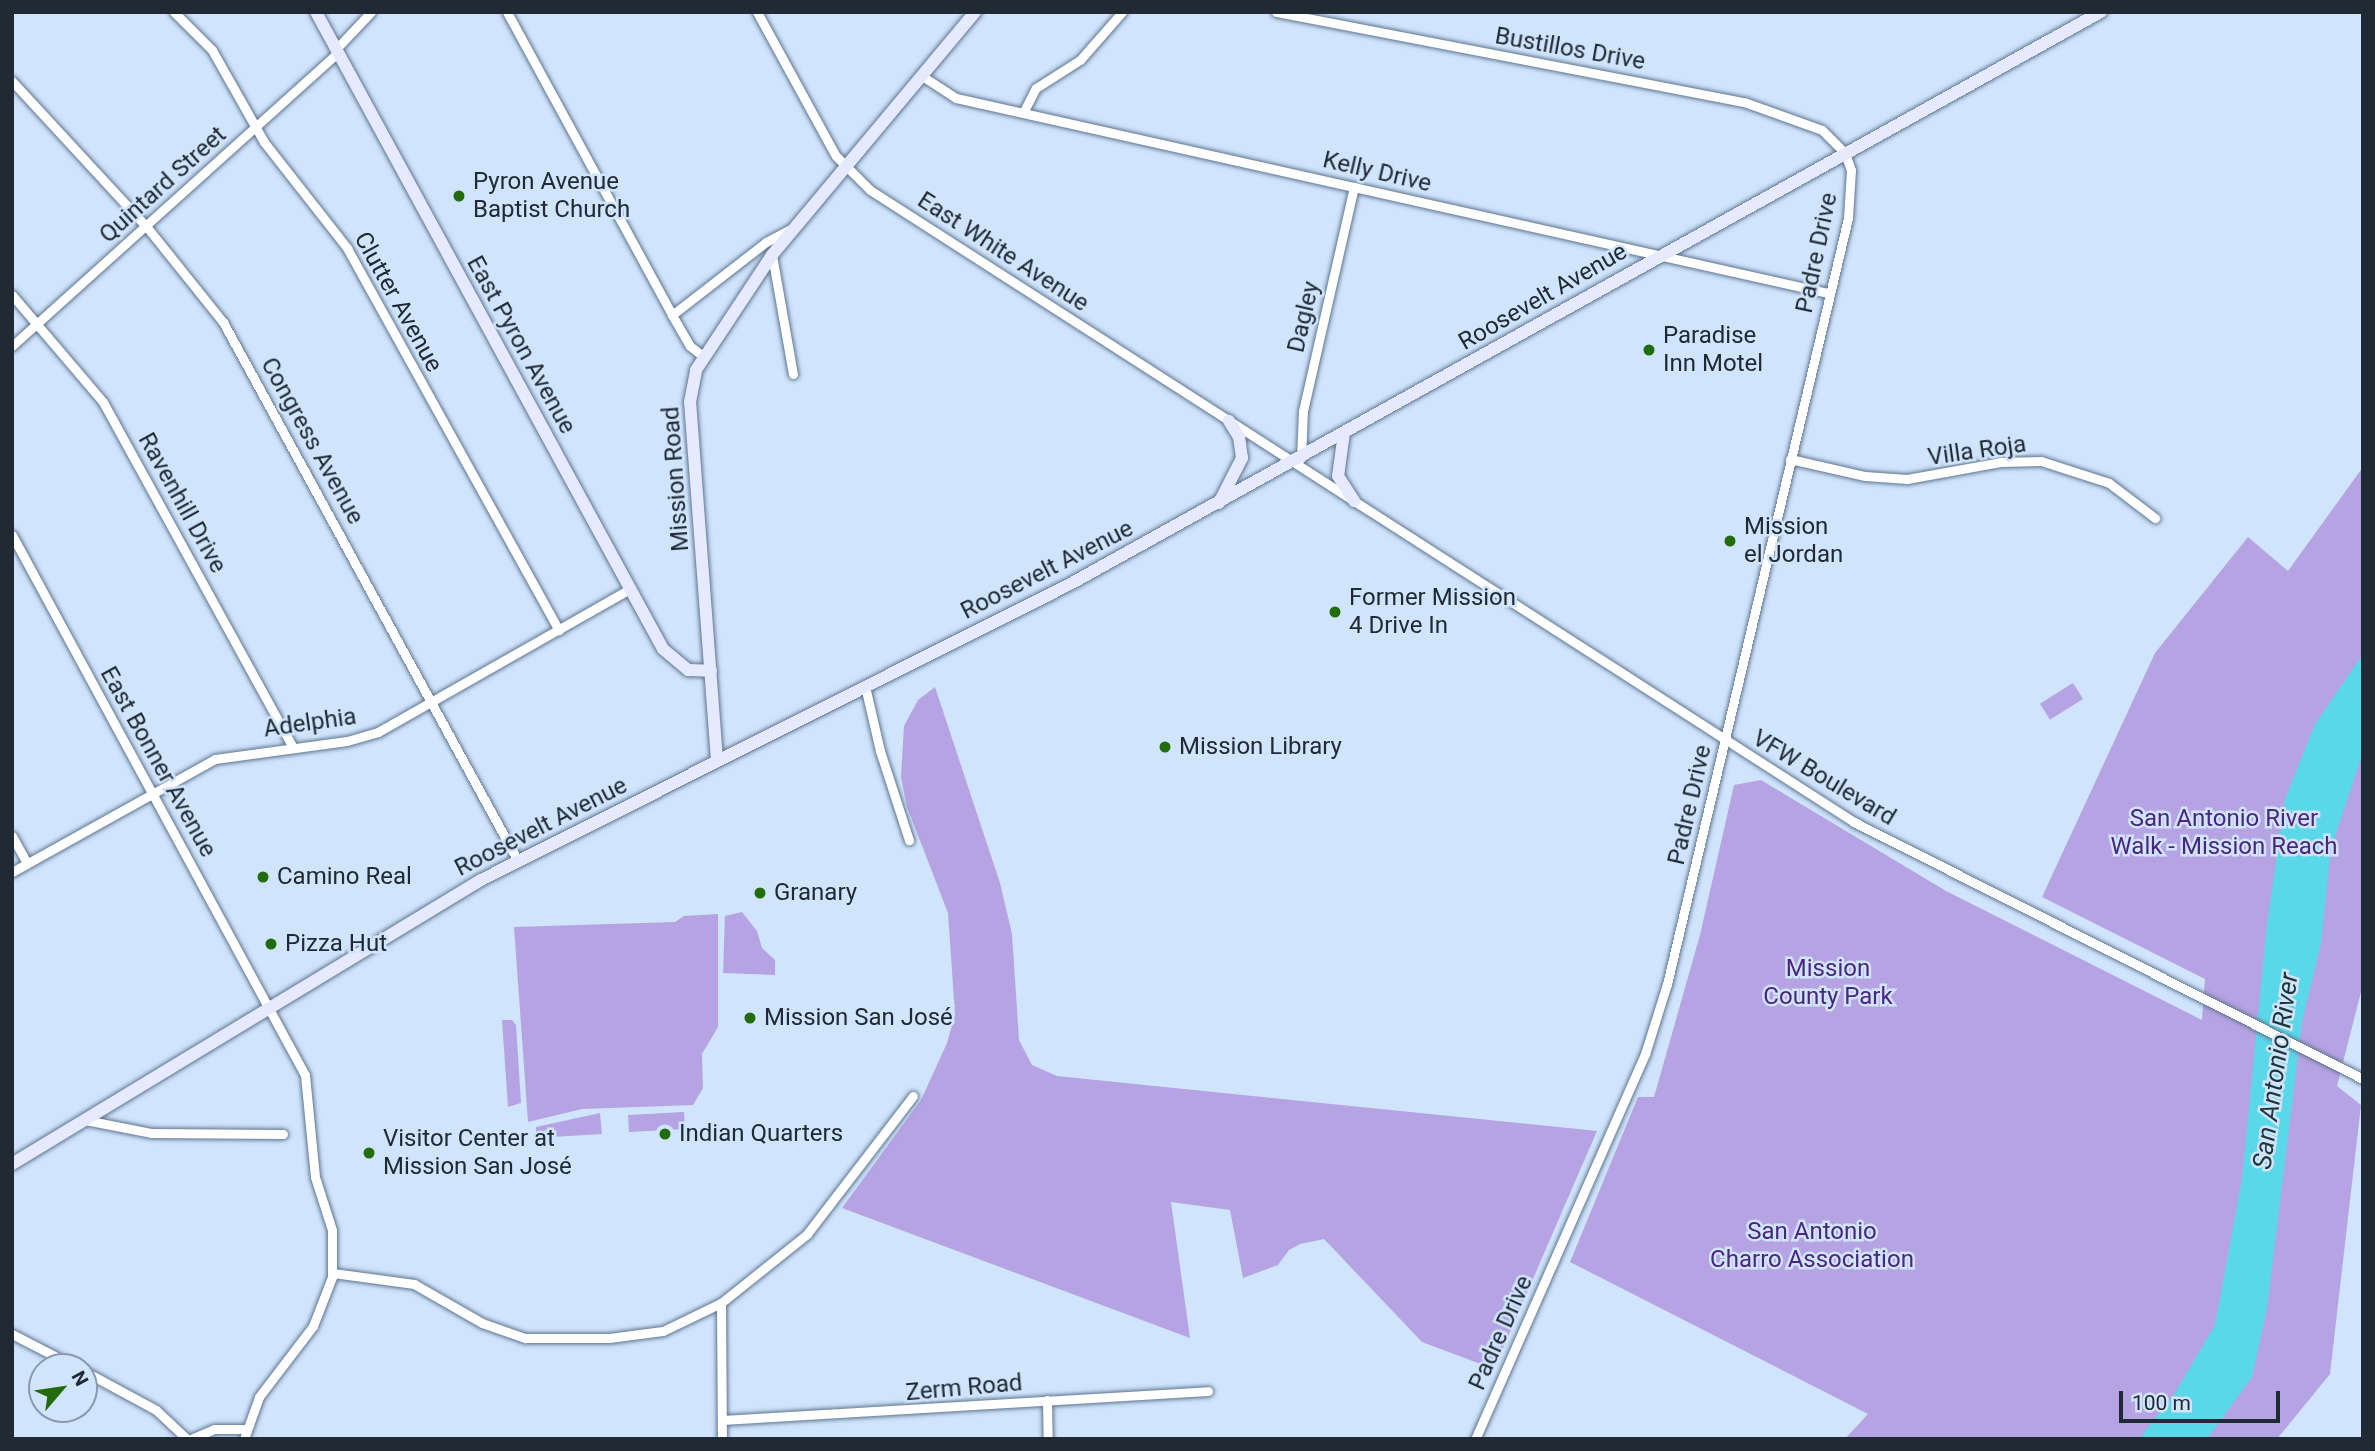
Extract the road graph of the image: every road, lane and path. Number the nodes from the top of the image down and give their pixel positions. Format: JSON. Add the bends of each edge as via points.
{"nodes":[{"id":1,"x":316,"y":12,"type":"edge"},
{"id":2,"x":371,"y":12,"type":"edge"},
{"id":3,"x":507,"y":12,"type":"edge"},
{"id":4,"x":757,"y":12,"type":"edge"},
{"id":5,"x":975,"y":12,"type":"edge"},
{"id":6,"x":1122,"y":12,"type":"edge"},
{"id":7,"x":1276,"y":12,"type":"edge"},
{"id":8,"x":2101,"y":12,"type":"edge"},
{"id":9,"x":175,"y":13,"type":"edge"},
{"id":10,"x":337,"y":50,"type":"junction"},
{"id":11,"x":922,"y":76,"type":"junction"},
{"id":12,"x":12,"y":81,"type":"edge"},
{"id":13,"x":1023,"y":113,"type":"junction"},
{"id":14,"x":256,"y":128,"type":"junction"},
{"id":15,"x":1844,"y":153,"type":"junction"},
{"id":16,"x":846,"y":167,"type":"junction"},
{"id":17,"x":1353,"y":187,"type":"junction"},
{"id":18,"x":146,"y":226,"type":"junction"},
{"id":19,"x":795,"y":226,"type":"junction"},
{"id":20,"x":772,"y":255,"type":"junction"},
{"id":21,"x":1659,"y":256,"type":"junction"},
{"id":22,"x":1828,"y":293,"type":"junction"},
{"id":23,"x":12,"y":295,"type":"edge"},
{"id":24,"x":672,"y":315,"type":"junction"},
{"id":25,"x":37,"y":323,"type":"junction"},
{"id":26,"x":12,"y":346,"type":"edge"},
{"id":27,"x":704,"y":357,"type":"junction"},
{"id":28,"x":793,"y":374,"type":"dead end"},
{"id":29,"x":1230,"y":421,"type":"junction"},
{"id":30,"x":1345,"y":433,"type":"junction"},
{"id":31,"x":1790,"y":459,"type":"junction"},
{"id":32,"x":1297,"y":460,"type":"junction"},
{"id":33,"x":1354,"y":501,"type":"junction"},
{"id":34,"x":1219,"y":503,"type":"junction"},
{"id":35,"x":2155,"y":518,"type":"dead end"},
{"id":36,"x":12,"y":535,"type":"edge"},
{"id":37,"x":631,"y":589,"type":"junction"},
{"id":38,"x":559,"y":630,"type":"junction"},
{"id":39,"x":710,"y":671,"type":"junction"},
{"id":40,"x":865,"y":686,"type":"junction"},
{"id":41,"x":433,"y":702,"type":"junction"},
{"id":42,"x":1724,"y":739,"type":"junction"},
{"id":43,"x":292,"y":746,"type":"junction"},
{"id":44,"x":717,"y":760,"type":"junction"},
{"id":45,"x":152,"y":791,"type":"junction"},
{"id":46,"x":12,"y":836,"type":"edge"},
{"id":47,"x":909,"y":840,"type":"dead end"},
{"id":48,"x":518,"y":861,"type":"junction"},
{"id":49,"x":27,"y":863,"type":"junction"},
{"id":50,"x":12,"y":872,"type":"edge"},
{"id":51,"x":271,"y":1007,"type":"junction"},
{"id":52,"x":2363,"y":1079,"type":"edge"},
{"id":53,"x":913,"y":1096,"type":"dead end"},
{"id":54,"x":85,"y":1121,"type":"junction"},
{"id":55,"x":284,"y":1134,"type":"dead end"},
{"id":56,"x":12,"y":1164,"type":"edge"},
{"id":57,"x":333,"y":1273,"type":"junction"},
{"id":58,"x":721,"y":1303,"type":"junction"},
{"id":59,"x":12,"y":1334,"type":"edge"},
{"id":60,"x":49,"y":1353,"type":"edge"},
{"id":61,"x":98,"y":1379,"type":"edge"},
{"id":62,"x":1208,"y":1391,"type":"dead end"},
{"id":63,"x":1046,"y":1400,"type":"junction"},
{"id":64,"x":722,"y":1420,"type":"junction"},
{"id":65,"x":245,"y":1434,"type":"edge"},
{"id":66,"x":189,"y":1439,"type":"edge"},
{"id":67,"x":722,"y":1439,"type":"edge"},
{"id":68,"x":1048,"y":1439,"type":"edge"},
{"id":69,"x":1475,"y":1439,"type":"edge"}],
"edges":[{"from":1,"to":10,"type":"main road","name":"East Pyron Avenue"},
{"from":2,"to":10,"type":"street","name":"Quintard Street"},
{"from":3,"to":24,"type":"street"},
{"from":4,"to":16,"type":"street","name":"East White Avenue"},
{"from":5,"to":11,"type":"main road","name":"Mission Road"},
{"from":6,"to":13,"type":"street","via":[[1080,60],[1036,88]]},
{"from":7,"to":15,"type":"street","name":"Bustillos Drive","via":[[1744,102],[1822,130]]},
{"from":8,"to":15,"type":"main road","name":"Roosevelt Avenue"},
{"from":9,"to":14,"type":"street","name":"Clutter Avenue","via":[[212,50]]},
{"from":10,"to":14,"type":"street","name":"Quintard Street"},
{"from":10,"to":37,"type":"main road","name":"East Pyron Avenue"},
{"from":11,"to":13,"type":"street","name":"Kelly Drive","via":[[956,98]]},
{"from":11,"to":16,"type":"main road","name":"Mission Road"},
{"from":12,"to":18,"type":"street","name":"Congress Avenue"},
{"from":13,"to":17,"type":"street","name":"Kelly Drive"},
{"from":14,"to":18,"type":"street","name":"Quintard Street"},
{"from":14,"to":38,"type":"street","name":"Clutter Avenue","via":[[347,248]]},
{"from":15,"to":21,"type":"main road","name":"Roosevelt Avenue"},
{"from":15,"to":22,"type":"street","name":"Padre Drive","via":[[1851,170],[1852,201]]},
{"from":16,"to":19,"type":"main road","name":"Mission Road"},
{"from":16,"to":29,"type":"street","name":"East White Avenue","via":[[870,190]]},
{"from":17,"to":21,"type":"street","name":"Kelly Drive"},
{"from":17,"to":32,"type":"street","name":"Dagley","via":[[1303,411]]},
{"from":18,"to":25,"type":"street","name":"Quintard Street"},
{"from":18,"to":41,"type":"street","name":"Congress Avenue","via":[[223,321]]},
{"from":19,"to":20,"type":"main road","name":"Mission Road"},
{"from":19,"to":24,"type":"street","name":"Mission Road","via":[[766,242]]},
{"from":20,"to":27,"type":"main road","name":"Mission Road"},
{"from":20,"to":28,"type":"street"},
{"from":21,"to":22,"type":"street","name":"Kelly Drive"},
{"from":21,"to":30,"type":"main road","name":"Roosevelt Avenue"},
{"from":22,"to":31,"type":"street","name":"Padre Drive"},
{"from":23,"to":25,"type":"street","name":"Ravenhill Drive"},
{"from":24,"to":27,"type":"street","via":[[690,346]]},
{"from":25,"to":26,"type":"street","name":"Quintard Street"},
{"from":25,"to":43,"type":"street","name":"Ravenhill Drive","via":[[113,418]]},
{"from":27,"to":39,"type":"main road","name":"Mission Road","via":[[692,383],[690,402]]},
{"from":29,"to":32,"type":"street","name":"East White Avenue"},
{"from":29,"to":34,"type":"main road","via":[[1239,436],[1242,458]]},
{"from":30,"to":32,"type":"main road","name":"Roosevelt Avenue"},
{"from":30,"to":33,"type":"main road","via":[[1338,476]]},
{"from":31,"to":35,"type":"street","name":"Villa Roja","via":[[1898,479],[1939,477],[2001,462],[2041,461],[2109,483]]},
{"from":31,"to":42,"type":"street","name":"Padre Drive"},
{"from":32,"to":33,"type":"street","name":"VFW Boulevard"},
{"from":32,"to":34,"type":"main road","name":"Roosevelt Avenue"},
{"from":33,"to":42,"type":"street","name":"VFW Boulevard"},
{"from":34,"to":40,"type":"main road","name":"Roosevelt Avenue","via":[[1072,583]]},
{"from":36,"to":45,"type":"street","name":"East Bonner Avenue"},
{"from":37,"to":38,"type":"street","name":"Adelphia"},
{"from":37,"to":39,"type":"main road","name":"East Pyron Avenue","via":[[674,662],[688,670]]},
{"from":38,"to":41,"type":"street","name":"Adelphia"},
{"from":39,"to":44,"type":"main road","name":"Mission Road"},
{"from":40,"to":44,"type":"main road","name":"Roosevelt Avenue"},
{"from":40,"to":47,"type":"street"},
{"from":41,"to":43,"type":"street","name":"Adelphia","via":[[361,738]]},
{"from":41,"to":48,"type":"street","name":"Congress Avenue"},
{"from":42,"to":52,"type":"street","name":"VFW Boulevard","via":[[1854,822]]},
{"from":42,"to":69,"type":"street","name":"Padre Drive","via":[[1677,944],[1645,1054]]},
{"from":43,"to":45,"type":"street","name":"Adelphia","via":[[215,759]]},
{"from":44,"to":48,"type":"main road","name":"Roosevelt Avenue"},
{"from":45,"to":49,"type":"street","name":"Adelphia"},
{"from":45,"to":51,"type":"street","name":"East Bonner Avenue"},
{"from":46,"to":49,"type":"street"},
{"from":48,"to":51,"type":"main road","name":"Roosevelt Avenue"},
{"from":49,"to":50,"type":"street","name":"Adelphia"},
{"from":51,"to":54,"type":"main road","name":"Roosevelt Avenue"},
{"from":51,"to":57,"type":"street","name":"East Bonner Avenue","via":[[298,1056],[308,1087],[312,1154],[332,1230]]},
{"from":53,"to":58,"type":"street","via":[[807,1234]]},
{"from":54,"to":55,"type":"street","via":[[151,1133]]},
{"from":54,"to":56,"type":"main road","name":"Roosevelt Avenue"},
{"from":57,"to":58,"type":"street","via":[[414,1284],[497,1331],[541,1339],[647,1335]]},
{"from":57,"to":65,"type":"street","name":"East Bonner Avenue","via":[[321,1312],[264,1389]]},
{"from":58,"to":64,"type":"street"},
{"from":59,"to":60,"type":"street"},
{"from":61,"to":66,"type":"street","via":[[156,1410]]},
{"from":62,"to":63,"type":"street","name":"Zerm Road"},
{"from":63,"to":64,"type":"street","name":"Zerm Road"},
{"from":63,"to":68,"type":"street"},
{"from":64,"to":67,"type":"street"},
{"from":65,"to":66,"type":"street","via":[[214,1429]]}]}
